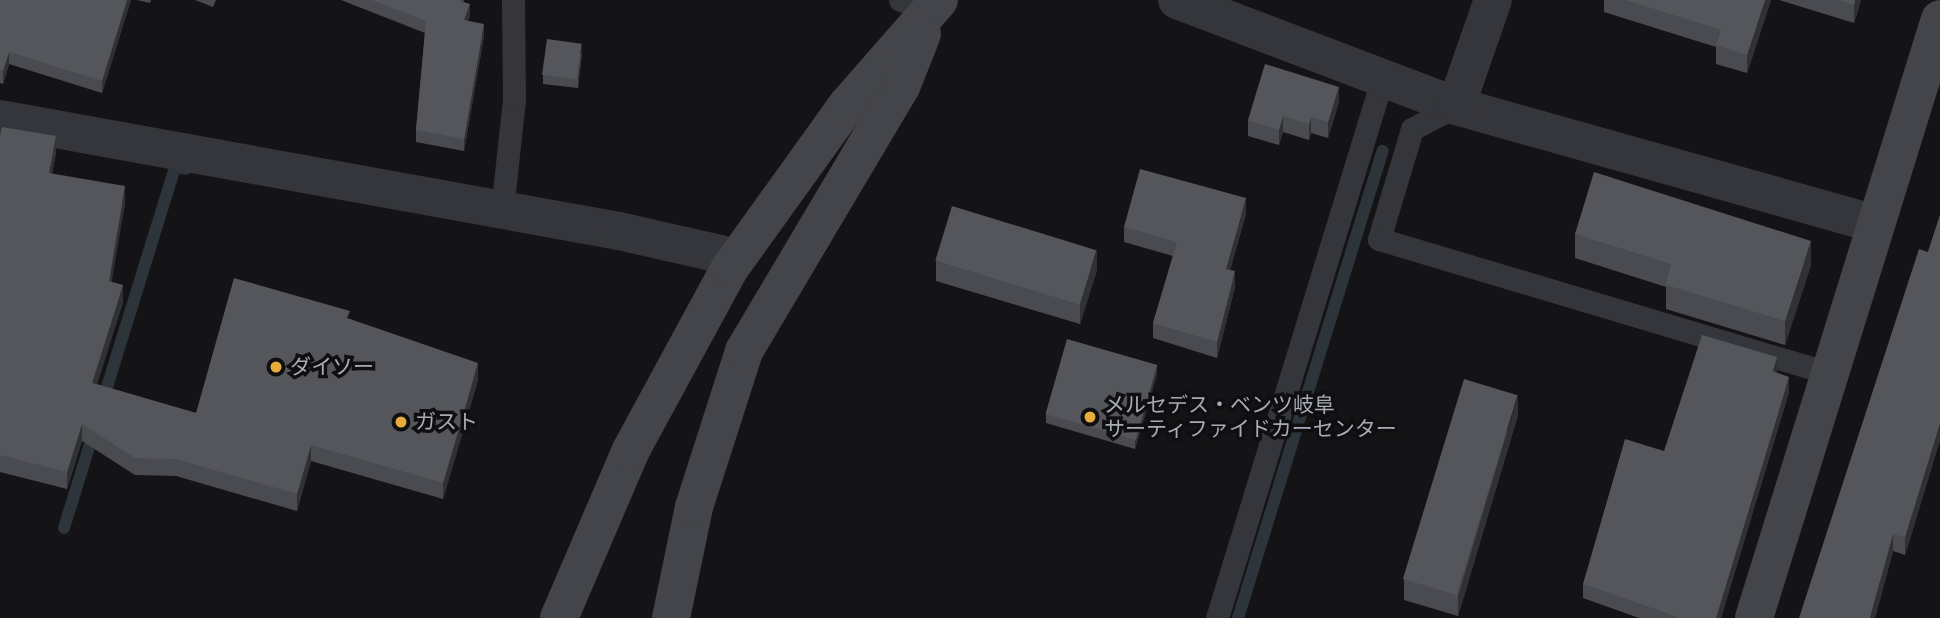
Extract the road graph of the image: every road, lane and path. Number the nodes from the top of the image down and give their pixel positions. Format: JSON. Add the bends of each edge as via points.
{"nodes":[{"id":1,"x":513,"y":0,"type":"edge"},
{"id":2,"x":1177,"y":0,"type":"edge"},
{"id":3,"x":1493,"y":0,"type":"edge"},
{"id":4,"x":924,"y":3,"type":"edge"},
{"id":5,"x":1940,"y":19,"type":"edge"},
{"id":6,"x":1382,"y":80,"type":"junction"},
{"id":7,"x":1456,"y":106,"type":"junction"},
{"id":8,"x":0,"y":118,"type":"edge"},
{"id":9,"x":502,"y":210,"type":"junction"},
{"id":10,"x":1876,"y":224,"type":"junction"},
{"id":11,"x":730,"y":268,"type":"junction"},
{"id":12,"x":1829,"y":373,"type":"junction"},
{"id":13,"x":559,"y":618,"type":"edge"},
{"id":14,"x":671,"y":618,"type":"edge"},
{"id":15,"x":1217,"y":618,"type":"edge"},
{"id":16,"x":1754,"y":618,"type":"edge"}],
"edges":[{"from":1,"to":9,"type":"lane","via":[[514,99]]},
{"from":2,"to":6,"type":"street"},
{"from":3,"to":7,"type":"street"},
{"from":4,"to":11,"type":"street"},
{"from":4,"to":14,"type":"street","via":[[901,87],[744,351],[694,508]]},
{"from":5,"to":10,"type":"street"},
{"from":6,"to":7,"type":"street"},
{"from":6,"to":15,"type":"lane"},
{"from":7,"to":10,"type":"street"},
{"from":7,"to":12,"type":"lane","via":[[1412,129],[1379,239]]},
{"from":8,"to":9,"type":"street"},
{"from":9,"to":11,"type":"street","via":[[720,254]]},
{"from":10,"to":12,"type":"street"},
{"from":11,"to":13,"type":"street","via":[[631,450]]},
{"from":12,"to":16,"type":"street"}]}
